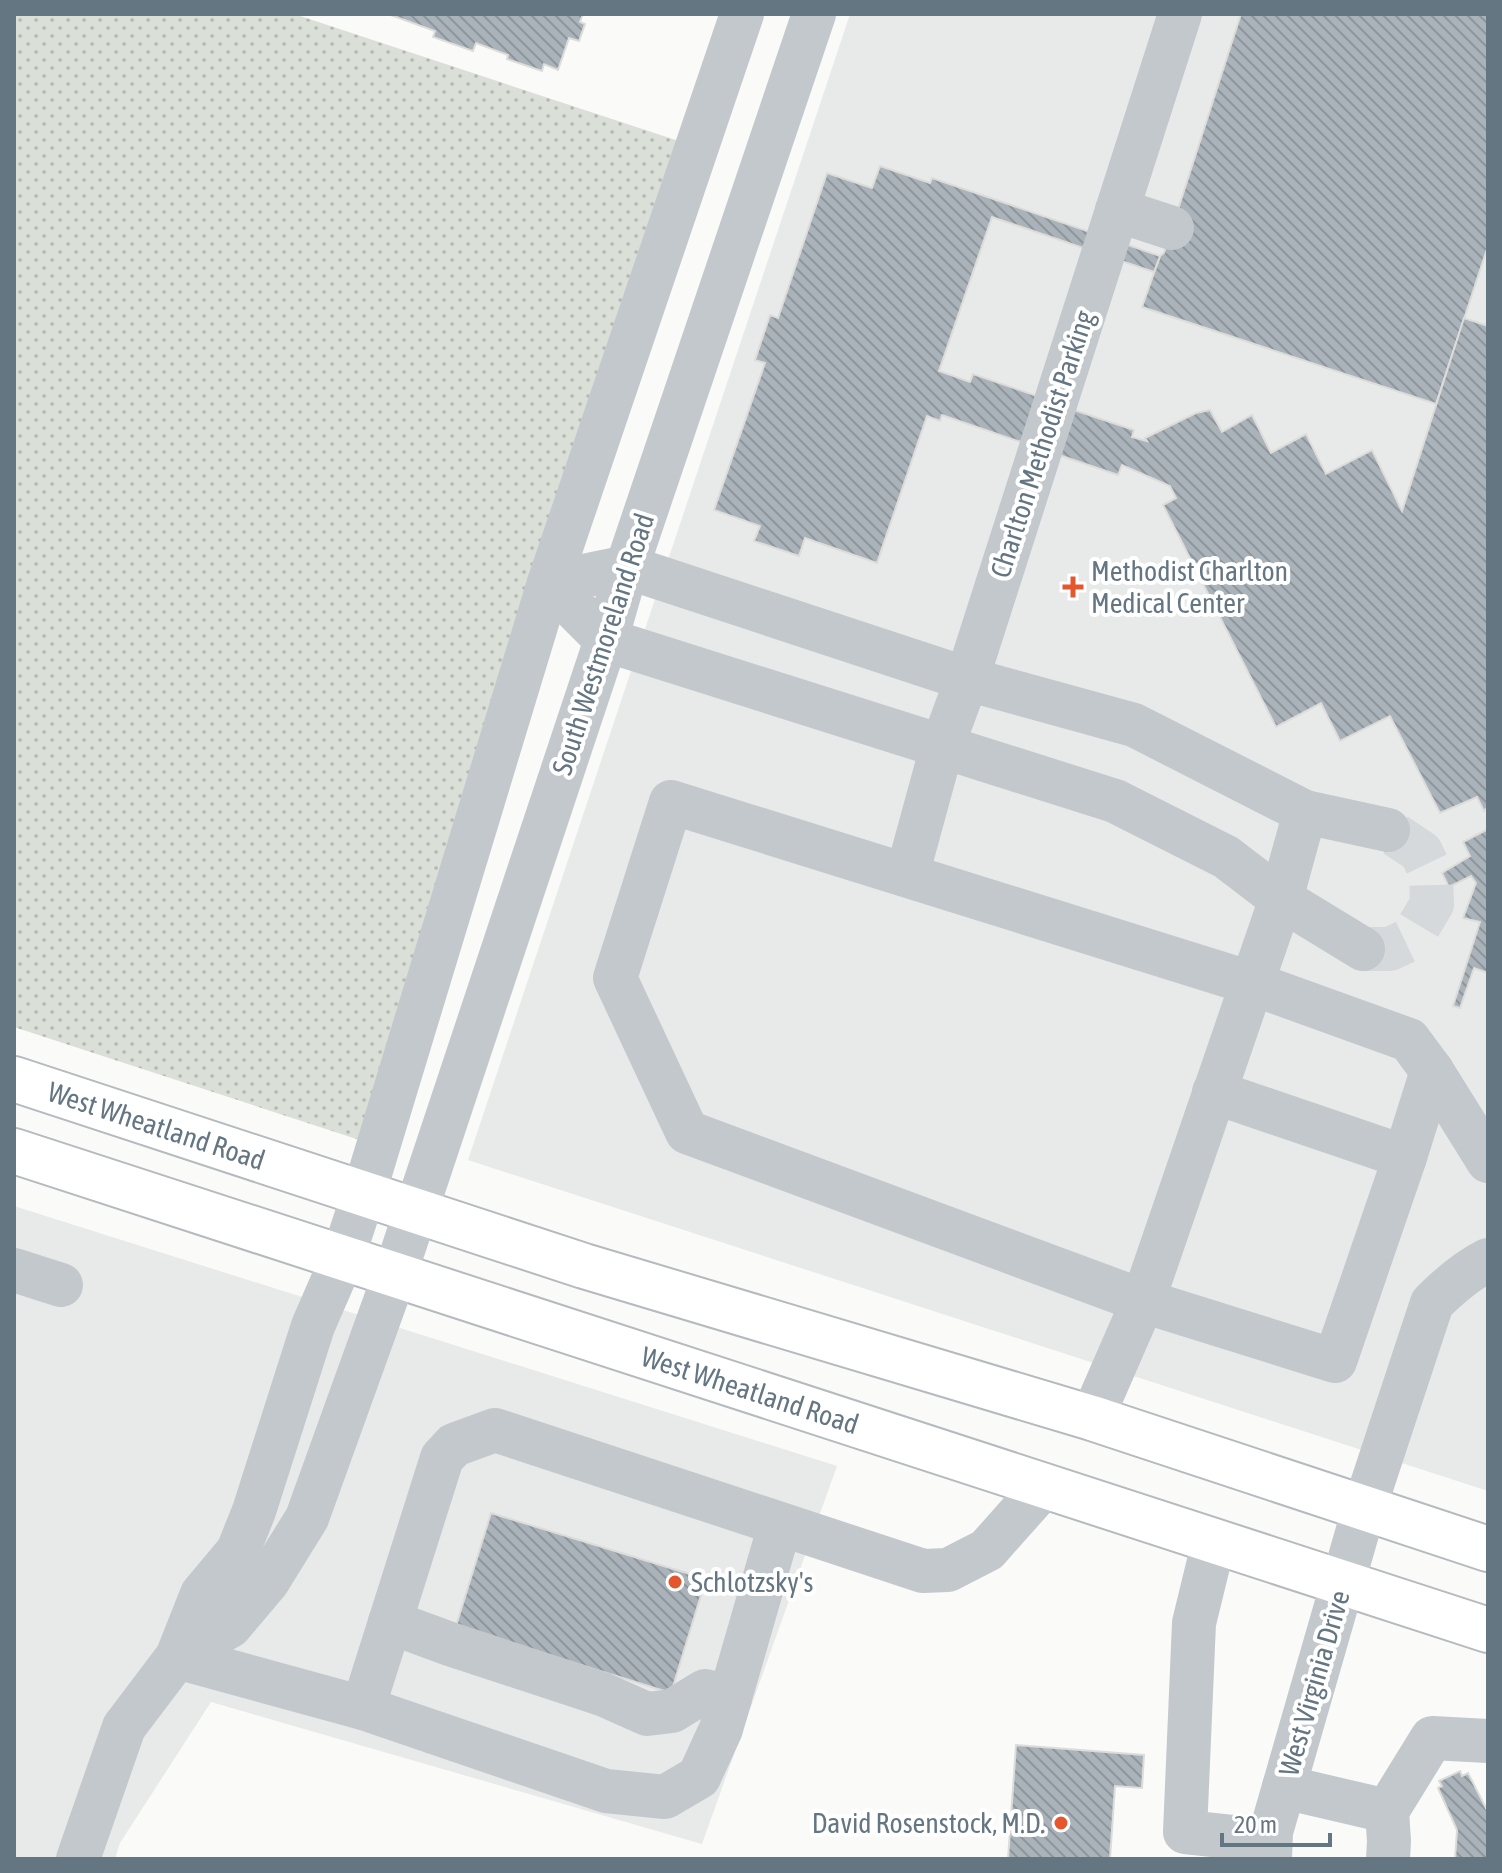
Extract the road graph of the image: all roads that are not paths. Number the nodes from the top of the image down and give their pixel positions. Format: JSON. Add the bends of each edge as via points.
{"nodes":[{"id":1,"x":742,"y":14,"type":"edge"},
{"id":2,"x":814,"y":14,"type":"edge"},
{"id":3,"x":1180,"y":14,"type":"edge"},
{"id":4,"x":1117,"y":210,"type":"junction"},
{"id":5,"x":1172,"y":228,"type":"dead end"},
{"id":6,"x":627,"y":567,"type":"junction"},
{"id":7,"x":549,"y":583,"type":"junction"},
{"id":8,"x":606,"y":640,"type":"junction"},
{"id":9,"x":967,"y":679,"type":"junction"},
{"id":10,"x":942,"y":747,"type":"junction"},
{"id":11,"x":1305,"y":812,"type":"junction"},
{"id":12,"x":1388,"y":830,"type":"tunnel mouth"},
{"id":13,"x":907,"y":875,"type":"junction"},
{"id":14,"x":1281,"y":899,"type":"junction"},
{"id":15,"x":1363,"y":949,"type":"tunnel mouth"},
{"id":16,"x":1251,"y":983,"type":"junction"},
{"id":17,"x":1432,"y":1071,"type":"junction"},
{"id":18,"x":14,"y":1079,"type":"edge"},
{"id":19,"x":1214,"y":1092,"type":"junction"},
{"id":20,"x":14,"y":1151,"type":"edge"},
{"id":21,"x":1405,"y":1157,"type":"junction"},
{"id":22,"x":1488,"y":1161,"type":"edge"},
{"id":23,"x":364,"y":1193,"type":"junction"},
{"id":24,"x":415,"y":1211,"type":"junction"},
{"id":25,"x":343,"y":1257,"type":"junction"},
{"id":26,"x":1488,"y":1260,"type":"edge"},
{"id":27,"x":14,"y":1270,"type":"edge"},
{"id":28,"x":395,"y":1274,"type":"junction"},
{"id":29,"x":61,"y":1285,"type":"dead end"},
{"id":30,"x":1143,"y":1301,"type":"junction"},
{"id":31,"x":1092,"y":1418,"type":"junction"},
{"id":32,"x":1044,"y":1486,"type":"junction"},
{"id":33,"x":1364,"y":1509,"type":"junction"},
{"id":34,"x":780,"y":1525,"type":"junction"},
{"id":35,"x":1214,"y":1541,"type":"junction"},
{"id":36,"x":1488,"y":1549,"type":"edge"},
{"id":37,"x":1343,"y":1583,"type":"junction"},
{"id":38,"x":390,"y":1622,"type":"junction"},
{"id":39,"x":1488,"y":1630,"type":"edge"},
{"id":40,"x":177,"y":1657,"type":"junction"},
{"id":41,"x":730,"y":1698,"type":"junction"},
{"id":42,"x":363,"y":1708,"type":"junction"},
{"id":43,"x":1488,"y":1741,"type":"edge"},
{"id":44,"x":1284,"y":1787,"type":"junction"},
{"id":45,"x":1387,"y":1811,"type":"junction"},
{"id":46,"x":1270,"y":1850,"type":"edge"},
{"id":47,"x":78,"y":1859,"type":"edge"},
{"id":48,"x":1388,"y":1859,"type":"edge"}],
"edges":[{"from":1,"to":7,"type":"street"},
{"from":2,"to":6,"type":"street","name":"South Westmoreland Road"},
{"from":3,"to":4,"type":"street","name":"Charlton Methodist Parking"},
{"from":4,"to":5,"type":"street"},
{"from":4,"to":9,"type":"street","name":"Charlton Methodist Parking"},
{"from":6,"to":7,"type":"street"},
{"from":6,"to":8,"type":"street","name":"South Westmoreland Road"},
{"from":6,"to":9,"type":"street"},
{"from":7,"to":8,"type":"street"},
{"from":7,"to":23,"type":"street"},
{"from":8,"to":10,"type":"street"},
{"from":8,"to":24,"type":"street","name":"South Westmoreland Road"},
{"from":9,"to":10,"type":"street","name":"Charlton Methodist Parking"},
{"from":9,"to":11,"type":"street","via":[[1134,725]]},
{"from":10,"to":13,"type":"street","name":"Charlton Methodist Parking"},
{"from":10,"to":14,"type":"street","via":[[1115,801],[1226,857]]},
{"from":11,"to":12,"type":"street"},
{"from":11,"to":14,"type":"street"},
{"from":13,"to":16,"type":"street"},
{"from":13,"to":30,"type":"street","via":[[671,802],[615,978],[687,1132]]},
{"from":14,"to":15,"type":"street"},
{"from":14,"to":16,"type":"street"},
{"from":16,"to":17,"type":"street","via":[[1409,1040]]},
{"from":16,"to":19,"type":"street"},
{"from":17,"to":21,"type":"street"},
{"from":17,"to":22,"type":"street"},
{"from":18,"to":23,"type":"main road","name":"West Wheatland Road"},
{"from":19,"to":21,"type":"street"},
{"from":19,"to":30,"type":"street"},
{"from":20,"to":25,"type":"main road","name":"West Wheatland Road"},
{"from":21,"to":30,"type":"street","via":[[1335,1361]]},
{"from":23,"to":24,"type":"main road","name":"West Wheatland Road"},
{"from":23,"to":25,"type":"street"},
{"from":24,"to":28,"type":"street","name":"South Westmoreland Road"},
{"from":24,"to":31,"type":"main road","name":"West Wheatland Road"},
{"from":25,"to":28,"type":"main road","name":"West Wheatland Road"},
{"from":25,"to":40,"type":"street","via":[[313,1326],[238,1551],[202,1594]]},
{"from":26,"to":33,"type":"street","name":"West Virginia Drive","via":[[1432,1303]]},
{"from":27,"to":29,"type":"street"},
{"from":28,"to":32,"type":"main road","name":"West Wheatland Road"},
{"from":28,"to":40,"type":"street","name":"South Westmoreland Road","via":[[307,1518],[268,1581],[230,1626]]},
{"from":30,"to":31,"type":"street"},
{"from":31,"to":33,"type":"main road","name":"West Wheatland Road"},
{"from":32,"to":34,"type":"street","via":[[987,1550],[948,1570],[923,1571]]},
{"from":32,"to":35,"type":"main road","name":"West Wheatland Road"},
{"from":33,"to":36,"type":"main road","name":"West Wheatland Road"},
{"from":33,"to":37,"type":"street","name":"West Virginia Drive"},
{"from":34,"to":38,"type":"street","via":[[495,1430],[454,1445],[442,1458]]},
{"from":34,"to":41,"type":"street"},
{"from":35,"to":37,"type":"main road","name":"West Wheatland Road"},
{"from":35,"to":46,"type":"street","via":[[1194,1623],[1185,1832]]},
{"from":37,"to":39,"type":"main road","name":"West Wheatland Road"},
{"from":37,"to":44,"type":"street","name":"West Virginia Drive"},
{"from":38,"to":41,"type":"street","via":[[647,1714],[672,1711],[705,1691]]},
{"from":38,"to":42,"type":"street"},
{"from":40,"to":42,"type":"street"},
{"from":40,"to":47,"type":"street","via":[[124,1727]]},
{"from":41,"to":42,"type":"street","via":[[699,1777],[665,1797],[606,1791]]},
{"from":43,"to":45,"type":"street","via":[[1432,1738]]},
{"from":44,"to":45,"type":"street"},
{"from":44,"to":46,"type":"street","name":"West Virginia Drive"},
{"from":45,"to":48,"type":"street"}]}
